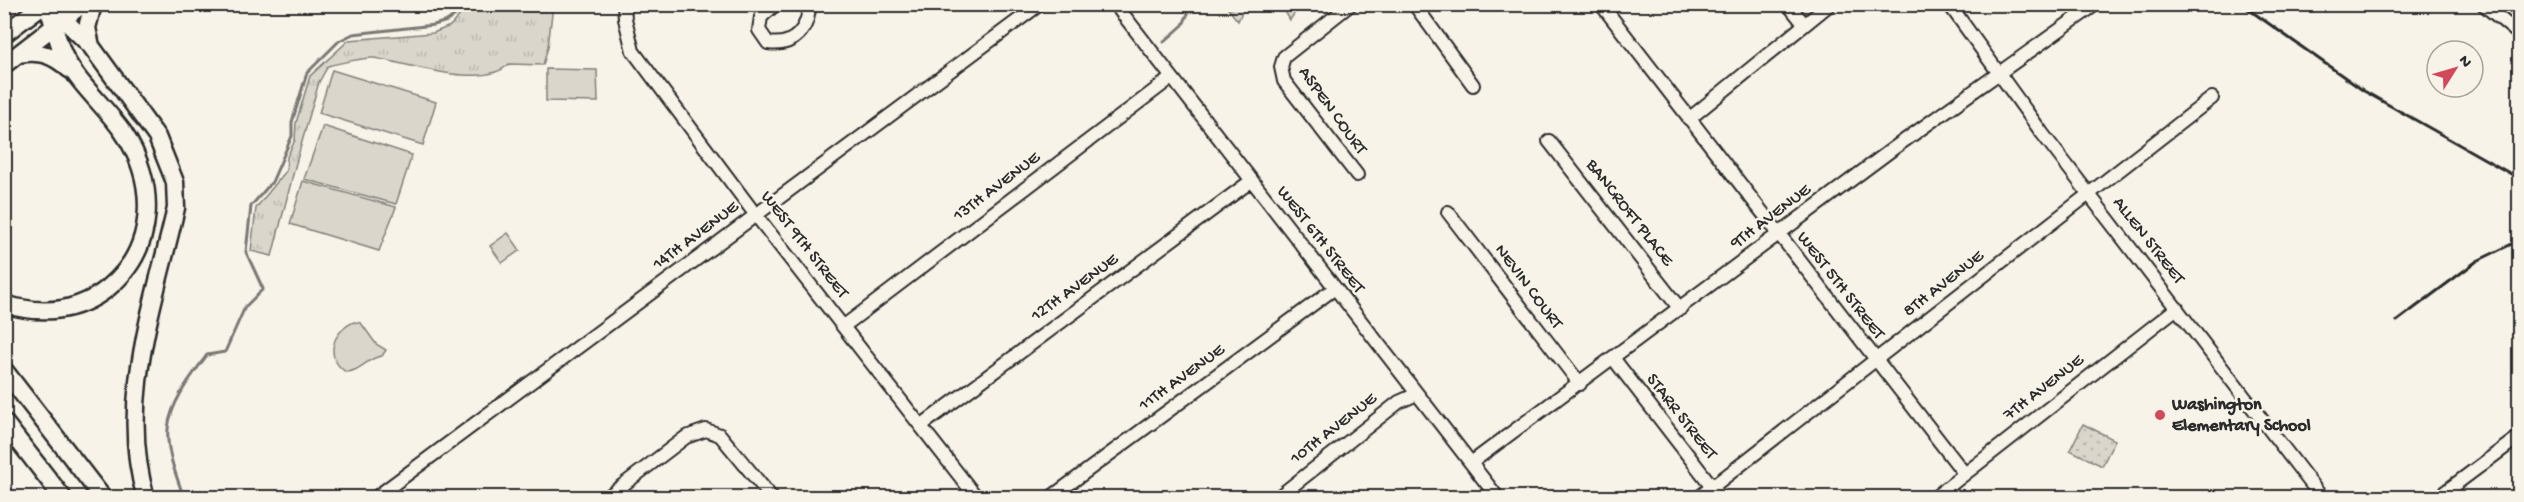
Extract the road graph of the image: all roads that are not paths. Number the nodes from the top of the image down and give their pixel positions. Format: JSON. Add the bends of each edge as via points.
{"nodes":[{"id":1,"x":46,"y":4,"type":"edge"},
{"id":2,"x":83,"y":4,"type":"edge"},
{"id":3,"x":93,"y":4,"type":"edge"},
{"id":4,"x":624,"y":4,"type":"edge"},
{"id":5,"x":776,"y":4,"type":"edge"},
{"id":6,"x":809,"y":4,"type":"edge"},
{"id":7,"x":1040,"y":4,"type":"edge"},
{"id":8,"x":1115,"y":4,"type":"edge"},
{"id":9,"x":1351,"y":4,"type":"edge"},
{"id":10,"x":1414,"y":4,"type":"edge"},
{"id":11,"x":1601,"y":4,"type":"edge"},
{"id":12,"x":1788,"y":4,"type":"edge"},
{"id":13,"x":1830,"y":4,"type":"edge"},
{"id":14,"x":1949,"y":4,"type":"edge"},
{"id":15,"x":2096,"y":4,"type":"edge"},
{"id":16,"x":2483,"y":4,"type":"edge"},
{"id":17,"x":59,"y":22,"type":"junction"},
{"id":18,"x":1804,"y":24,"type":"junction"},
{"id":19,"x":4,"y":34,"type":"edge"},
{"id":20,"x":2520,"y":35,"type":"edge"},
{"id":21,"x":91,"y":46,"type":"junction"},
{"id":22,"x":11,"y":60,"type":"edge"},
{"id":23,"x":1998,"y":73,"type":"junction"},
{"id":24,"x":1170,"y":78,"type":"junction"},
{"id":25,"x":81,"y":81,"type":"junction"},
{"id":26,"x":1473,"y":85,"type":"dead end"},
{"id":27,"x":2212,"y":98,"type":"dead end"},
{"id":28,"x":1689,"y":119,"type":"junction"},
{"id":29,"x":1549,"y":141,"type":"dead end"},
{"id":30,"x":1357,"y":175,"type":"dead end"},
{"id":31,"x":1251,"y":181,"type":"junction"},
{"id":32,"x":2089,"y":194,"type":"junction"},
{"id":33,"x":1448,"y":212,"type":"dead end"},
{"id":34,"x":755,"y":214,"type":"junction"},
{"id":35,"x":1777,"y":235,"type":"junction"},
{"id":36,"x":1335,"y":288,"type":"junction"},
{"id":37,"x":4,"y":304,"type":"edge"},
{"id":38,"x":2177,"y":308,"type":"junction"},
{"id":39,"x":1680,"y":309,"type":"junction"},
{"id":40,"x":844,"y":326,"type":"junction"},
{"id":41,"x":1613,"y":358,"type":"junction"},
{"id":42,"x":1875,"y":361,"type":"junction"},
{"id":43,"x":4,"y":370,"type":"edge"},
{"id":44,"x":1580,"y":384,"type":"junction"},
{"id":45,"x":1417,"y":394,"type":"junction"},
{"id":46,"x":4,"y":422,"type":"edge"},
{"id":47,"x":922,"y":425,"type":"junction"},
{"id":48,"x":2520,"y":436,"type":"edge"},
{"id":49,"x":1471,"y":463,"type":"junction"},
{"id":50,"x":1964,"y":473,"type":"junction"},
{"id":51,"x":1713,"y":486,"type":"junction"},
{"id":52,"x":1494,"y":496,"type":"edge"},
{"id":53,"x":63,"y":498,"type":"edge"},
{"id":54,"x":103,"y":498,"type":"edge"},
{"id":55,"x":147,"y":498,"type":"edge"},
{"id":56,"x":375,"y":498,"type":"edge"},
{"id":57,"x":606,"y":498,"type":"edge"},
{"id":58,"x":772,"y":498,"type":"edge"},
{"id":59,"x":977,"y":498,"type":"edge"},
{"id":60,"x":1050,"y":498,"type":"edge"},
{"id":61,"x":1277,"y":498,"type":"edge"},
{"id":62,"x":1698,"y":498,"type":"edge"},
{"id":63,"x":1721,"y":498,"type":"edge"},
{"id":64,"x":1934,"y":498,"type":"edge"},
{"id":65,"x":2322,"y":498,"type":"edge"},
{"id":66,"x":2437,"y":498,"type":"edge"}],
"edges":[{"from":1,"to":17,"type":"main road"},
{"from":1,"to":19,"type":"main road"},
{"from":2,"to":17,"type":"main road"},
{"from":3,"to":21,"type":"main road","via":[[87,28]]},
{"from":4,"to":34,"type":"street","name":"WEST 9TH STREET","via":[[633,51]]},
{"from":5,"to":6,"type":"street","via":[[761,17],[759,30],[768,43],[775,44],[802,32],[809,17]]},
{"from":7,"to":34,"type":"street","name":"14TH AVENUE"},
{"from":8,"to":24,"type":"street","name":"WEST 6TH STREET"},
{"from":9,"to":30,"type":"street","name":"ASPEN COURT","via":[[1284,57],[1281,67],[1284,81]]},
{"from":10,"to":26,"type":"street"},
{"from":11,"to":28,"type":"street","name":"WEST 5TH STREET"},
{"from":12,"to":18,"type":"street"},
{"from":13,"to":18,"type":"street"},
{"from":14,"to":23,"type":"street","name":"ALLEN STREET"},
{"from":15,"to":23,"type":"street","name":"9TH AVENUE"},
{"from":16,"to":20,"type":"street"},
{"from":17,"to":21,"type":"main road"},
{"from":17,"to":22,"type":"main road"},
{"from":17,"to":25,"type":"main road","via":[[63,55]]},
{"from":18,"to":28,"type":"street"},
{"from":21,"to":55,"type":"main road","via":[[157,137],[175,182],[176,208],[135,400],[136,448]]},
{"from":22,"to":25,"type":"main road","via":[[43,52]]},
{"from":23,"to":32,"type":"street","name":"ALLEN STREET"},
{"from":23,"to":35,"type":"street","name":"9TH AVENUE"},
{"from":24,"to":31,"type":"street","name":"WEST 6TH STREET"},
{"from":24,"to":40,"type":"street","name":"13TH AVENUE"},
{"from":25,"to":37,"type":"main road","via":[[123,132],[139,161],[147,190],[144,233],[132,263],[119,279],[83,302],[54,312]]},
{"from":27,"to":32,"type":"street","name":"8TH AVENUE"},
{"from":28,"to":35,"type":"street","name":"WEST 5TH STREET"},
{"from":29,"to":39,"type":"street","name":"BANCROFT PLACE"},
{"from":31,"to":36,"type":"street","name":"WEST 6TH STREET"},
{"from":31,"to":47,"type":"street","name":"12TH AVENUE"},
{"from":32,"to":38,"type":"street","name":"ALLEN STREET"},
{"from":32,"to":42,"type":"street","name":"8TH AVENUE"},
{"from":33,"to":44,"type":"street","name":"NEVIN COURT"},
{"from":34,"to":40,"type":"street","name":"WEST 9TH STREET"},
{"from":34,"to":56,"type":"street","name":"14TH AVENUE"},
{"from":35,"to":39,"type":"street","name":"9TH AVENUE"},
{"from":35,"to":42,"type":"street","name":"WEST 5TH STREET"},
{"from":36,"to":45,"type":"street","name":"WEST 6TH STREET"},
{"from":36,"to":60,"type":"street","name":"11TH AVENUE"},
{"from":38,"to":50,"type":"street","name":"7TH AVENUE"},
{"from":38,"to":65,"type":"street","name":"ALLEN STREET"},
{"from":39,"to":41,"type":"street","name":"9TH AVENUE"},
{"from":40,"to":47,"type":"street","name":"WEST 9TH STREET"},
{"from":41,"to":44,"type":"street","name":"9TH AVENUE"},
{"from":41,"to":51,"type":"street","name":"STARR STREET"},
{"from":42,"to":50,"type":"street","name":"WEST 5TH STREET"},
{"from":42,"to":51,"type":"street","name":"8TH AVENUE"},
{"from":43,"to":54,"type":"main road"},
{"from":44,"to":49,"type":"street","name":"9TH AVENUE"},
{"from":45,"to":49,"type":"street","name":"WEST 6TH STREET"},
{"from":45,"to":61,"type":"street","name":"10TH AVENUE","via":[[1399,402]]},
{"from":46,"to":53,"type":"main road"},
{"from":47,"to":59,"type":"street","name":"WEST 9TH STREET"},
{"from":48,"to":66,"type":"street"},
{"from":49,"to":52,"type":"street","name":"WEST 6TH STREET"},
{"from":50,"to":64,"type":"street","name":"7TH AVENUE"},
{"from":51,"to":62,"type":"street","name":"8TH AVENUE"},
{"from":51,"to":63,"type":"street","name":"STARR STREET"},
{"from":57,"to":58,"type":"street","via":[[686,437],[701,430],[720,435]]}]}
